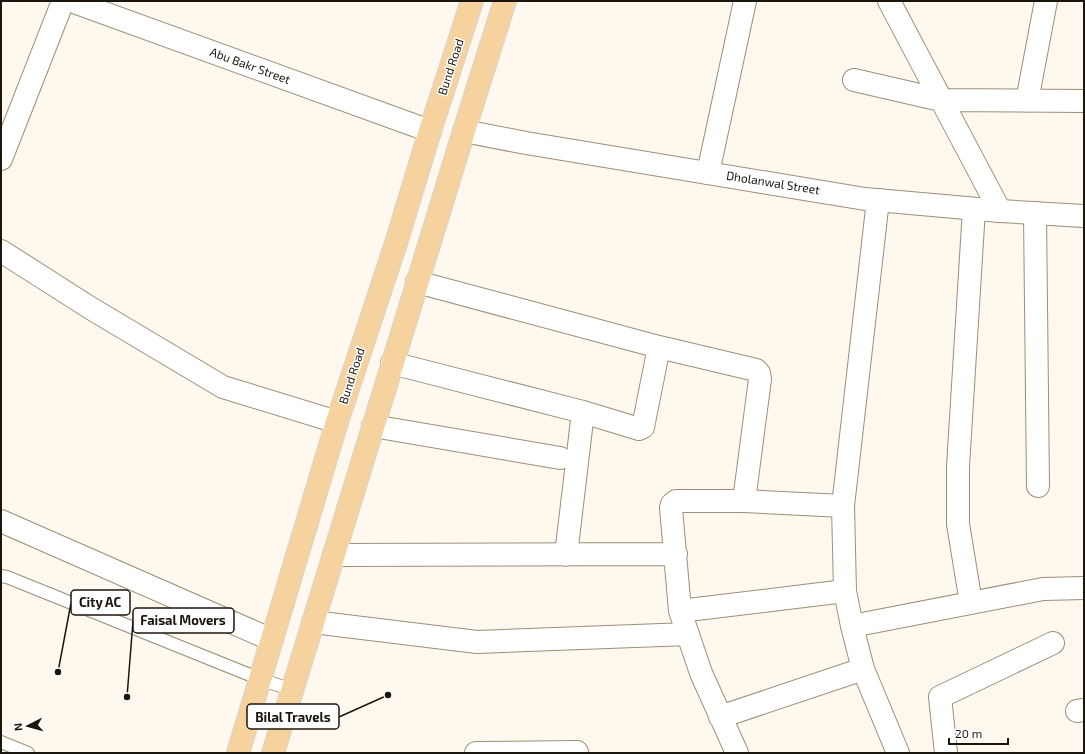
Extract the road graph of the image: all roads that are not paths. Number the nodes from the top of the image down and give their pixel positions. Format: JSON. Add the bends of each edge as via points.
{"nodes":[{"id":1,"x":63,"y":1,"type":"edge"},
{"id":2,"x":71,"y":1,"type":"edge"},
{"id":3,"x":472,"y":1,"type":"edge"},
{"id":4,"x":505,"y":1,"type":"edge"},
{"id":5,"x":745,"y":1,"type":"edge"},
{"id":6,"x":889,"y":1,"type":"edge"},
{"id":7,"x":1046,"y":1,"type":"edge"},
{"id":8,"x":459,"y":41,"type":"junction"},
{"id":9,"x":490,"y":51,"type":"junction"},
{"id":10,"x":854,"y":80,"type":"dead end"},
{"id":11,"x":941,"y":100,"type":"junction"},
{"id":12,"x":1027,"y":101,"type":"junction"},
{"id":13,"x":1084,"y":101,"type":"edge"},
{"id":14,"x":430,"y":131,"type":"junction"},
{"id":15,"x":464,"y":131,"type":"junction"},
{"id":16,"x":1,"y":159,"type":"edge"},
{"id":17,"x":708,"y":173,"type":"junction"},
{"id":18,"x":878,"y":200,"type":"junction"},
{"id":19,"x":974,"y":209,"type":"junction"},
{"id":20,"x":1000,"y":211,"type":"junction"},
{"id":21,"x":1035,"y":213,"type":"junction"},
{"id":22,"x":1084,"y":216,"type":"edge"},
{"id":23,"x":1,"y":251,"type":"edge"},
{"id":24,"x":417,"y":282,"type":"junction"},
{"id":25,"x":659,"y":347,"type":"junction"},
{"id":26,"x":392,"y":363,"type":"junction"},
{"id":27,"x":584,"y":412,"type":"junction"},
{"id":28,"x":337,"y":422,"type":"junction"},
{"id":29,"x":373,"y":426,"type":"junction"},
{"id":30,"x":560,"y":458,"type":"dead end"},
{"id":31,"x":1038,"y":486,"type":"dead end"},
{"id":32,"x":744,"y":501,"type":"junction"},
{"id":33,"x":843,"y":506,"type":"junction"},
{"id":34,"x":1,"y":520,"type":"edge"},
{"id":35,"x":566,"y":554,"type":"junction"},
{"id":36,"x":676,"y":554,"type":"junction"},
{"id":37,"x":334,"y":556,"type":"junction"},
{"id":38,"x":1,"y":576,"type":"edge"},
{"id":39,"x":1084,"y":588,"type":"edge"},
{"id":40,"x":845,"y":591,"type":"junction"},
{"id":41,"x":971,"y":603,"type":"junction"},
{"id":42,"x":680,"y":611,"type":"junction"},
{"id":43,"x":313,"y":622,"type":"junction"},
{"id":44,"x":852,"y":626,"type":"junction"},
{"id":45,"x":688,"y":634,"type":"junction"},
{"id":46,"x":272,"y":640,"type":"junction"},
{"id":47,"x":1053,"y":644,"type":"dead end"},
{"id":48,"x":863,"y":669,"type":"junction"},
{"id":49,"x":260,"y":679,"type":"junction"},
{"id":50,"x":292,"y":690,"type":"junction"},
{"id":51,"x":720,"y":717,"type":"junction"},
{"id":52,"x":1,"y":742,"type":"edge"},
{"id":53,"x":577,"y":752,"type":"dead end"},
{"id":54,"x":28,"y":753,"type":"edge"},
{"id":55,"x":238,"y":753,"type":"edge"},
{"id":56,"x":273,"y":753,"type":"edge"},
{"id":57,"x":476,"y":753,"type":"edge"},
{"id":58,"x":737,"y":753,"type":"edge"},
{"id":59,"x":898,"y":753,"type":"edge"},
{"id":60,"x":946,"y":753,"type":"edge"}],
"edges":[{"from":1,"to":16,"type":"street"},
{"from":2,"to":14,"type":"street","name":"Abu Bakr Street"},
{"from":3,"to":8,"type":"main road","name":"Bund Road"},
{"from":4,"to":9,"type":"main road"},
{"from":5,"to":17,"type":"street"},
{"from":6,"to":11,"type":"street"},
{"from":7,"to":12,"type":"street"},
{"from":8,"to":9,"type":"main road"},
{"from":8,"to":14,"type":"main road","name":"Bund Road"},
{"from":9,"to":15,"type":"main road"},
{"from":10,"to":11,"type":"street"},
{"from":11,"to":12,"type":"street"},
{"from":11,"to":20,"type":"street"},
{"from":12,"to":13,"type":"street"},
{"from":14,"to":28,"type":"main road","name":"Bund Road"},
{"from":15,"to":17,"type":"street","name":"Dholanwal Street"},
{"from":15,"to":24,"type":"main road"},
{"from":17,"to":18,"type":"street","name":"Dholanwal Street"},
{"from":18,"to":19,"type":"street","name":"Dholanwal Street"},
{"from":18,"to":33,"type":"street"},
{"from":19,"to":20,"type":"street","name":"Dholanwal Street"},
{"from":19,"to":41,"type":"street","via":[[958,466],[958,524]]},
{"from":20,"to":21,"type":"street","name":"Dholanwal Street"},
{"from":21,"to":22,"type":"street","name":"Dholanwal Street"},
{"from":21,"to":31,"type":"street"},
{"from":23,"to":28,"type":"street","via":[[223,387]]},
{"from":24,"to":25,"type":"street"},
{"from":24,"to":26,"type":"main road"},
{"from":25,"to":27,"type":"street","via":[[643,427],[634,428]]},
{"from":25,"to":32,"type":"street","via":[[756,370],[759,374]]},
{"from":26,"to":27,"type":"street"},
{"from":26,"to":29,"type":"main road"},
{"from":27,"to":35,"type":"street"},
{"from":28,"to":46,"type":"main road","name":"Bund Road"},
{"from":29,"to":30,"type":"street"},
{"from":29,"to":37,"type":"main road"},
{"from":32,"to":33,"type":"street"},
{"from":32,"to":36,"type":"street","via":[[676,501],[672,504]]},
{"from":33,"to":40,"type":"street"},
{"from":34,"to":46,"type":"street"},
{"from":35,"to":36,"type":"street"},
{"from":35,"to":37,"type":"street"},
{"from":36,"to":42,"type":"street"},
{"from":37,"to":43,"type":"main road"},
{"from":38,"to":49,"type":"lane","via":[[7,576]]},
{"from":39,"to":41,"type":"street","via":[[1043,589]]},
{"from":40,"to":42,"type":"street"},
{"from":40,"to":44,"type":"street"},
{"from":41,"to":44,"type":"street"},
{"from":42,"to":45,"type":"street"},
{"from":43,"to":45,"type":"street","via":[[477,642]]},
{"from":43,"to":50,"type":"main road"},
{"from":44,"to":48,"type":"street"},
{"from":45,"to":51,"type":"street"},
{"from":46,"to":49,"type":"main road","name":"Bund Road"},
{"from":47,"to":60,"type":"street","via":[[940,697]]},
{"from":48,"to":51,"type":"street"},
{"from":48,"to":59,"type":"street"},
{"from":49,"to":50,"type":"lane"},
{"from":49,"to":55,"type":"main road","name":"Bund Road"},
{"from":50,"to":56,"type":"main road"},
{"from":51,"to":58,"type":"street"},
{"from":52,"to":54,"type":"lane"},
{"from":53,"to":57,"type":"street"}]}
